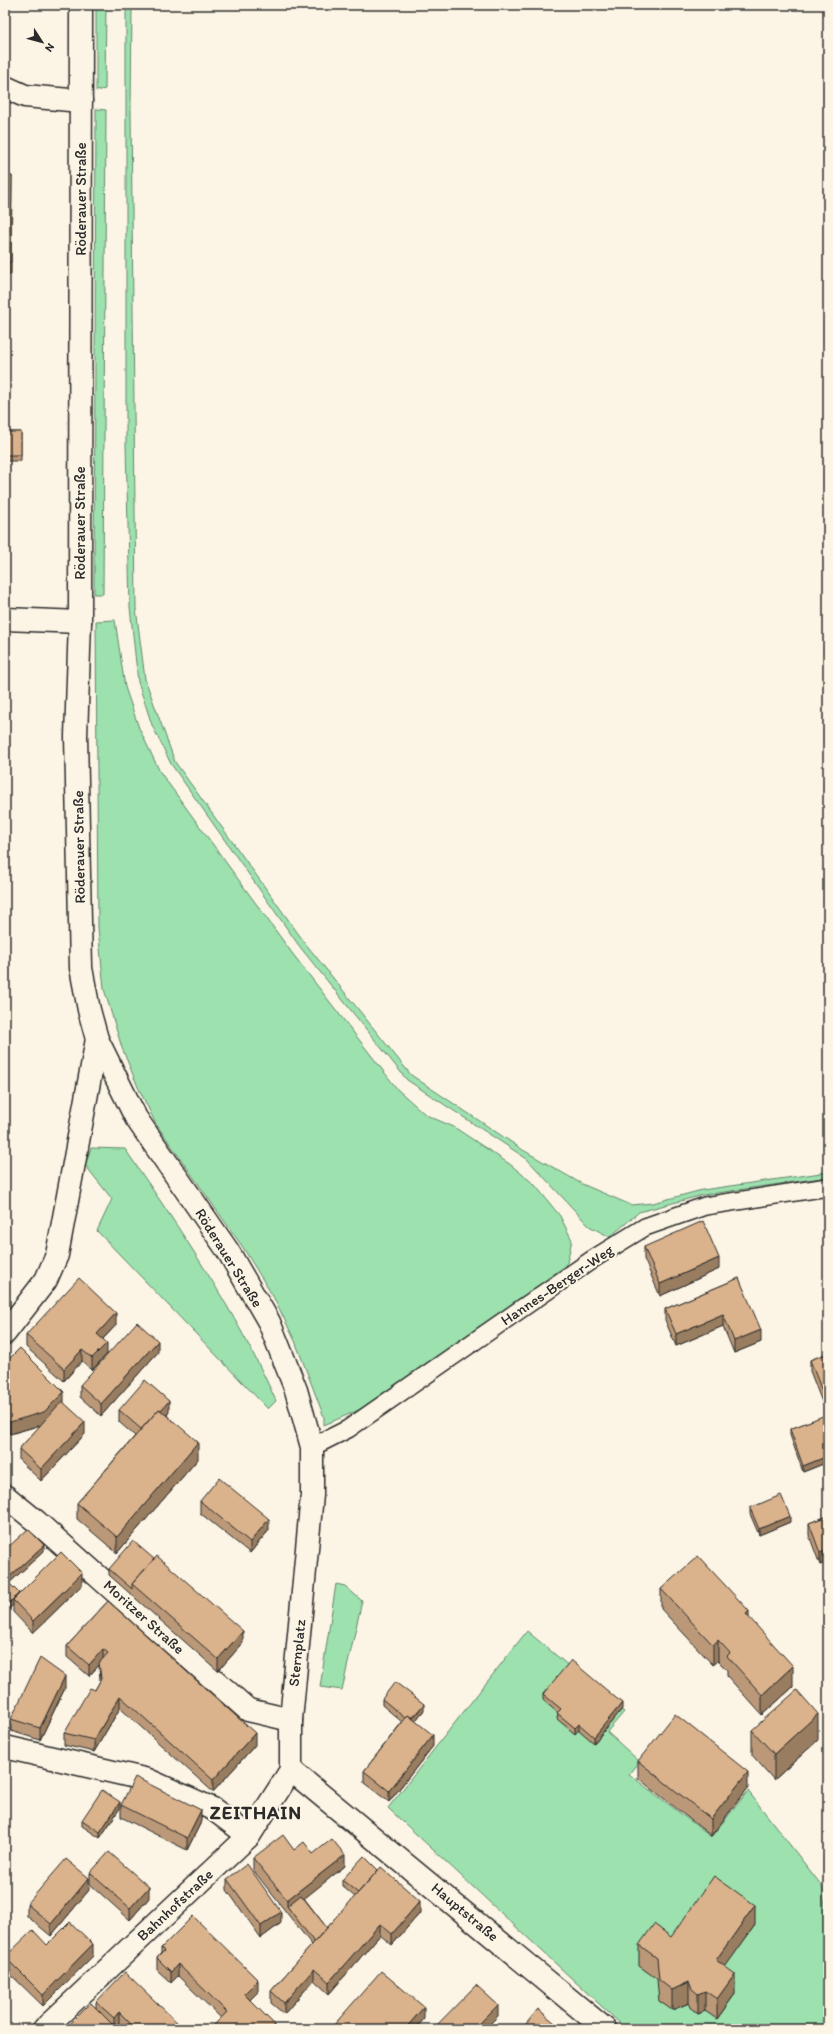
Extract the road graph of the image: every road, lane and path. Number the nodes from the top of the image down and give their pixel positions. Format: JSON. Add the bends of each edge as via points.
{"nodes":[{"id":1,"x":81,"y":5,"type":"edge"},
{"id":2,"x":5,"y":87,"type":"edge"},
{"id":3,"x":81,"y":101,"type":"junction"},
{"id":4,"x":5,"y":619,"type":"edge"},
{"id":5,"x":80,"y":622,"type":"junction"},
{"id":6,"x":97,"y":1039,"type":"junction"},
{"id":7,"x":828,"y":1187,"type":"edge"},
{"id":8,"x":5,"y":1333,"type":"edge"},
{"id":9,"x":312,"y":1447,"type":"junction"},
{"id":10,"x":312,"y":1495,"type":"joint"},
{"id":11,"x":5,"y":1496,"type":"edge"},
{"id":12,"x":291,"y":1720,"type":"junction"},
{"id":13,"x":5,"y":1747,"type":"edge"},
{"id":14,"x":291,"y":1770,"type":"junction"},
{"id":15,"x":249,"y":1836,"type":"junction"},
{"id":16,"x":44,"y":2029,"type":"edge"},
{"id":17,"x":605,"y":2029,"type":"edge"}],
"edges":[{"from":1,"to":3,"type":"street","name":"Röderauer Straße"},
{"from":2,"to":3,"type":"street","via":[[25,96]]},
{"from":3,"to":5,"type":"street","name":"Röderauer Straße"},
{"from":4,"to":5,"type":"street"},
{"from":5,"to":6,"type":"street","name":"Röderauer Straße","via":[[76,736],[81,968],[88,1010]]},
{"from":6,"to":8,"type":"street","name":"Röderauer Straße","via":[[57,1255],[46,1280]]},
{"from":6,"to":9,"type":"street","name":"Röderauer Straße","via":[[136,1118],[228,1251],[268,1322],[296,1390]]},
{"from":7,"to":9,"type":"lane","name":"Hannes-Berger-Weg","via":[[705,1206],[645,1228],[593,1259],[348,1429]]},
{"from":9,"to":10,"type":"street","name":"Röderauer Straße"},
{"from":10,"to":12,"type":"street","name":"Sternplatz"},
{"from":11,"to":12,"type":"street","name":"Moritzer Straße","via":[[248,1710]]},
{"from":12,"to":14,"type":"street","name":"Sternplatz"},
{"from":13,"to":15,"type":"street","via":[[148,1780],[213,1809]]},
{"from":14,"to":15,"type":"street","name":"Bahnhofstraße"},
{"from":14,"to":17,"type":"street","name":"Hauptstraße"},
{"from":15,"to":16,"type":"street","name":"Bahnhofstraße"}]}
